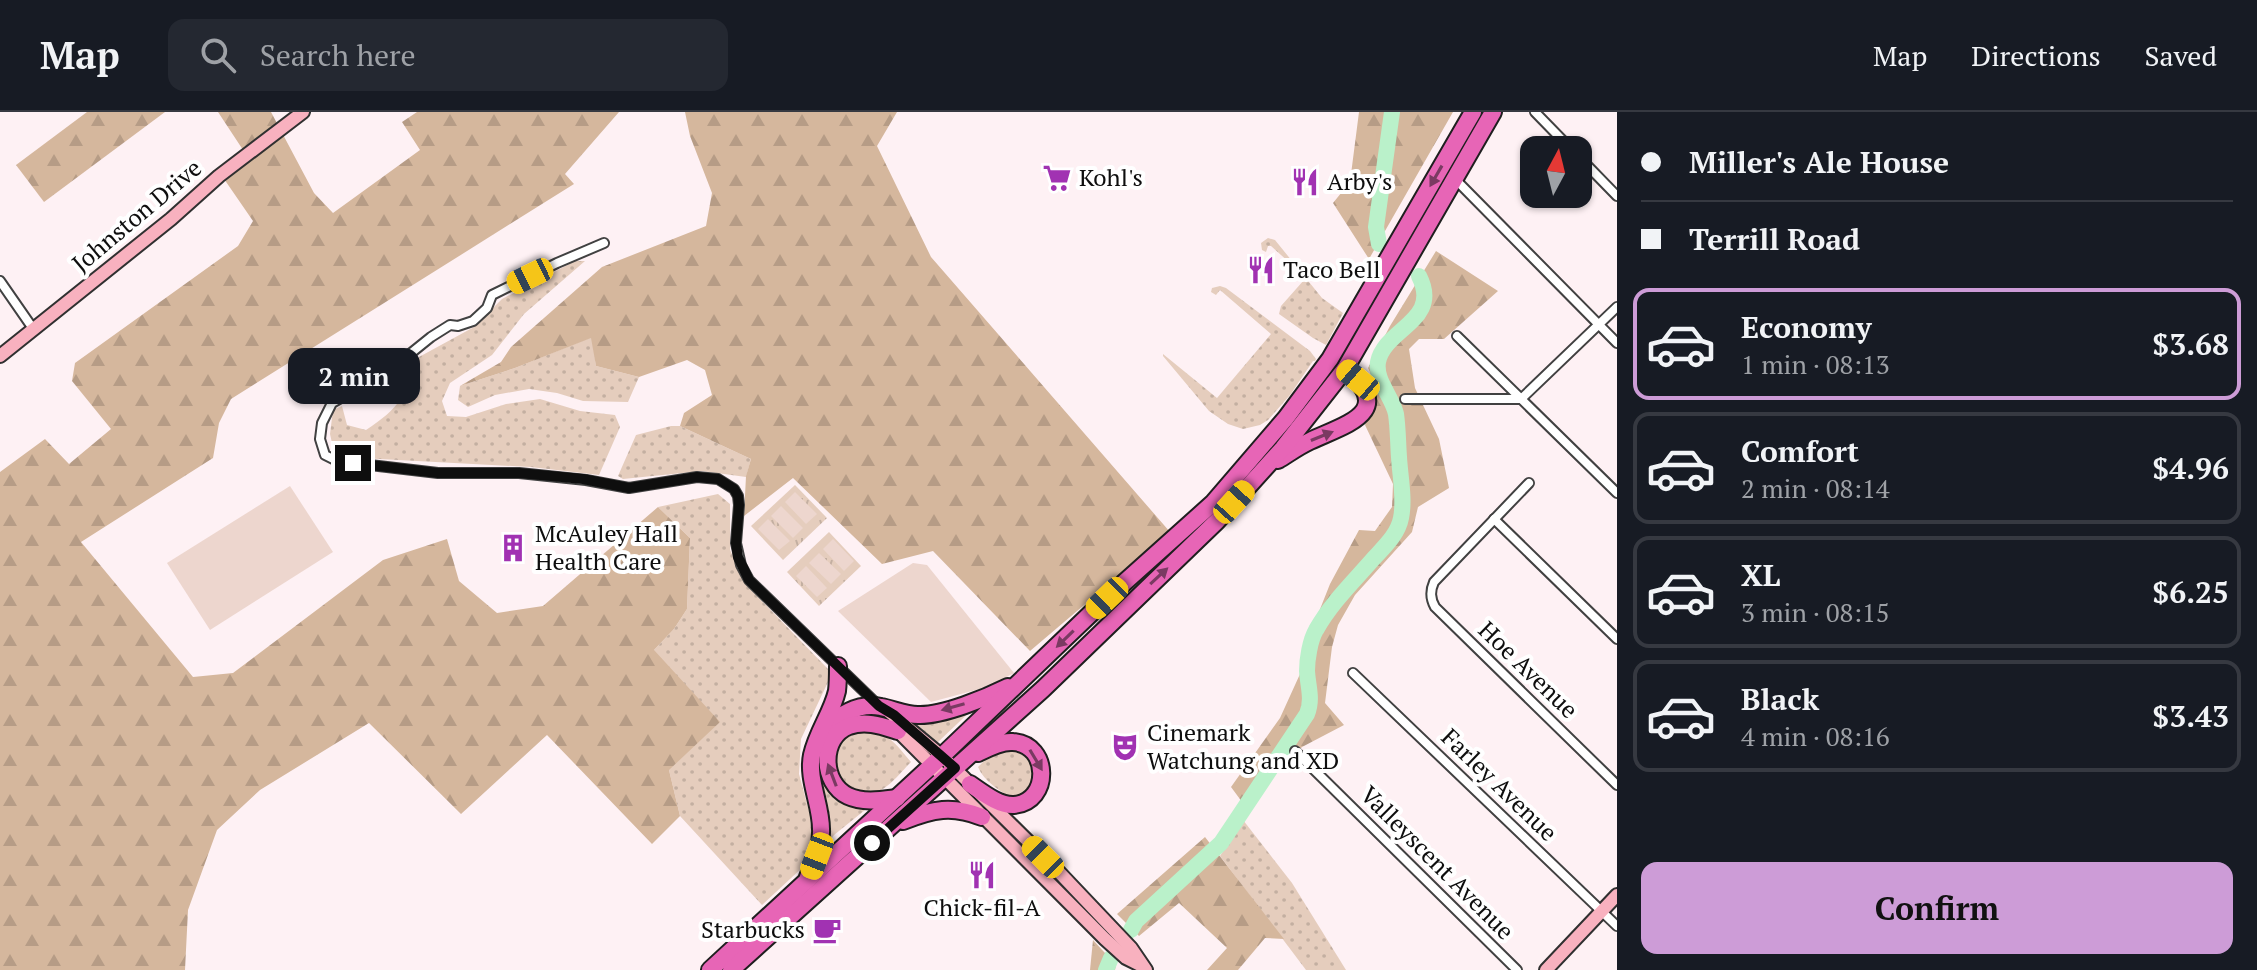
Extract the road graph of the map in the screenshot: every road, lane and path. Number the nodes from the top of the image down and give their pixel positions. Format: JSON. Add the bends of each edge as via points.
{"nodes":[{"id":1,"x":303,"y":112,"type":"edge"},
{"id":2,"x":1473,"y":112,"type":"edge"},
{"id":3,"x":1493,"y":112,"type":"edge"},
{"id":4,"x":1535,"y":112,"type":"edge"},
{"id":5,"x":1558,"y":136,"type":"edge"},
{"id":6,"x":1592,"y":170,"type":"edge"},
{"id":7,"x":1454,"y":178,"type":"junction"},
{"id":8,"x":1617,"y":196,"type":"edge"},
{"id":9,"x":601,"y":244,"type":"dead end"},
{"id":10,"x":0,"y":281,"type":"edge"},
{"id":11,"x":1617,"y":307,"type":"edge"},
{"id":12,"x":1598,"y":325,"type":"junction"},
{"id":13,"x":34,"y":330,"type":"junction"},
{"id":14,"x":1457,"y":336,"type":"dead end"},
{"id":15,"x":1617,"y":343,"type":"edge"},
{"id":16,"x":0,"y":356,"type":"edge"},
{"id":17,"x":1345,"y":369,"type":"junction"},
{"id":18,"x":1405,"y":399,"type":"dead end"},
{"id":19,"x":1521,"y":399,"type":"junction"},
{"id":20,"x":1266,"y":467,"type":"junction"},
{"id":21,"x":1529,"y":483,"type":"dead end"},
{"id":22,"x":1617,"y":493,"type":"edge"},
{"id":23,"x":1494,"y":519,"type":"junction"},
{"id":24,"x":1617,"y":639,"type":"edge"},
{"id":25,"x":838,"y":666,"type":"junction"},
{"id":26,"x":1353,"y":673,"type":"dead end"},
{"id":27,"x":1023,"y":679,"type":"junction"},
{"id":28,"x":879,"y":706,"type":"junction"},
{"id":29,"x":898,"y":731,"type":"junction"},
{"id":30,"x":817,"y":736,"type":"junction"},
{"id":31,"x":1295,"y":751,"type":"dead end"},
{"id":32,"x":969,"y":756,"type":"junction"},
{"id":33,"x":937,"y":761,"type":"junction"},
{"id":34,"x":949,"y":774,"type":"junction"},
{"id":35,"x":970,"y":784,"type":"junction"},
{"id":36,"x":1617,"y":785,"type":"edge"},
{"id":37,"x":897,"y":798,"type":"junction"},
{"id":38,"x":982,"y":817,"type":"junction"},
{"id":39,"x":891,"y":826,"type":"junction"},
{"id":40,"x":807,"y":881,"type":"junction"},
{"id":41,"x":1617,"y":895,"type":"edge"},
{"id":42,"x":1601,"y":911,"type":"junction"},
{"id":43,"x":1617,"y":926,"type":"edge"},
{"id":44,"x":1108,"y":934,"type":"junction"},
{"id":45,"x":1144,"y":968,"type":"edge"},
{"id":46,"x":710,"y":970,"type":"edge"},
{"id":47,"x":731,"y":970,"type":"edge"},
{"id":48,"x":1517,"y":970,"type":"edge"},
{"id":49,"x":1546,"y":970,"type":"edge"}],
"edges":[{"from":1,"to":13,"type":"street","name":"Johnston Drive"},
{"from":2,"to":27,"type":"highway","one_way":true,"via":[[1343,337],[1286,418],[1213,503]]},
{"from":3,"to":7,"type":"highway"},
{"from":4,"to":5,"type":"street"},
{"from":6,"to":8,"type":"street"},
{"from":7,"to":12,"type":"street"},
{"from":7,"to":17,"type":"highway"},
{"from":9,"to":25,"type":"street","via":[[492,295],[473,321],[450,325],[390,370],[332,403],[322,423],[323,452],[353,463],[438,473],[519,473],[629,488],[697,477],[718,479],[738,496],[736,543],[744,573]]},
{"from":10,"to":13,"type":"street"},
{"from":11,"to":12,"type":"street"},
{"from":12,"to":15,"type":"street"},
{"from":12,"to":19,"type":"street"},
{"from":13,"to":16,"type":"street","name":"Johnston Drive"},
{"from":14,"to":19,"type":"street"},
{"from":17,"to":20,"type":"highway"},
{"from":20,"to":17,"type":"highway","one_way":true,"via":[[1356,420],[1366,393]]},
{"from":18,"to":19,"type":"street"},
{"from":19,"to":22,"type":"street"},
{"from":32,"to":20,"type":"highway","one_way":true,"via":[[1188,550]]},
{"from":21,"to":23,"type":"street"},
{"from":23,"to":24,"type":"street"},
{"from":23,"to":36,"type":"street","name":"Hoe Avenue","via":[[1439,577],[1431,588],[1432,601]]},
{"from":25,"to":28,"type":"street"},
{"from":25,"to":30,"type":"highway","via":[[834,700]]},
{"from":26,"to":42,"type":"street","name":"Farley Avenue"},
{"from":27,"to":28,"type":"highway","one_way":true,"via":[[981,699],[926,715]]},
{"from":27,"to":33,"type":"highway"},
{"from":28,"to":29,"type":"street"},
{"from":28,"to":30,"type":"highway","via":[[846,712]]},
{"from":28,"to":33,"type":"street"},
{"from":29,"to":33,"type":"street"},
{"from":37,"to":29,"type":"highway","one_way":true,"via":[[845,795],[832,782],[827,763],[834,738],[846,727],[869,723]]},
{"from":30,"to":40,"type":"highway","via":[[811,769],[821,842]]},
{"from":31,"to":48,"type":"street","name":"Valleyscent Avenue"},
{"from":32,"to":34,"type":"highway"},
{"from":32,"to":35,"type":"highway","one_way":true,"via":[[1016,742],[1034,753],[1043,773],[1036,792],[1015,805]]},
{"from":33,"to":34,"type":"street"},
{"from":33,"to":37,"type":"highway"},
{"from":34,"to":35,"type":"street"},
{"from":34,"to":38,"type":"street"},
{"from":34,"to":39,"type":"highway"},
{"from":35,"to":44,"type":"street","via":[[1057,870]]},
{"from":37,"to":40,"type":"highway"},
{"from":38,"to":39,"type":"highway","via":[[938,810]]},
{"from":38,"to":44,"type":"street"},
{"from":39,"to":47,"type":"highway"},
{"from":40,"to":46,"type":"highway"},
{"from":41,"to":42,"type":"street"},
{"from":42,"to":43,"type":"street","name":"Farley Avenue"},
{"from":42,"to":49,"type":"street"},
{"from":44,"to":45,"type":"street"}]}
